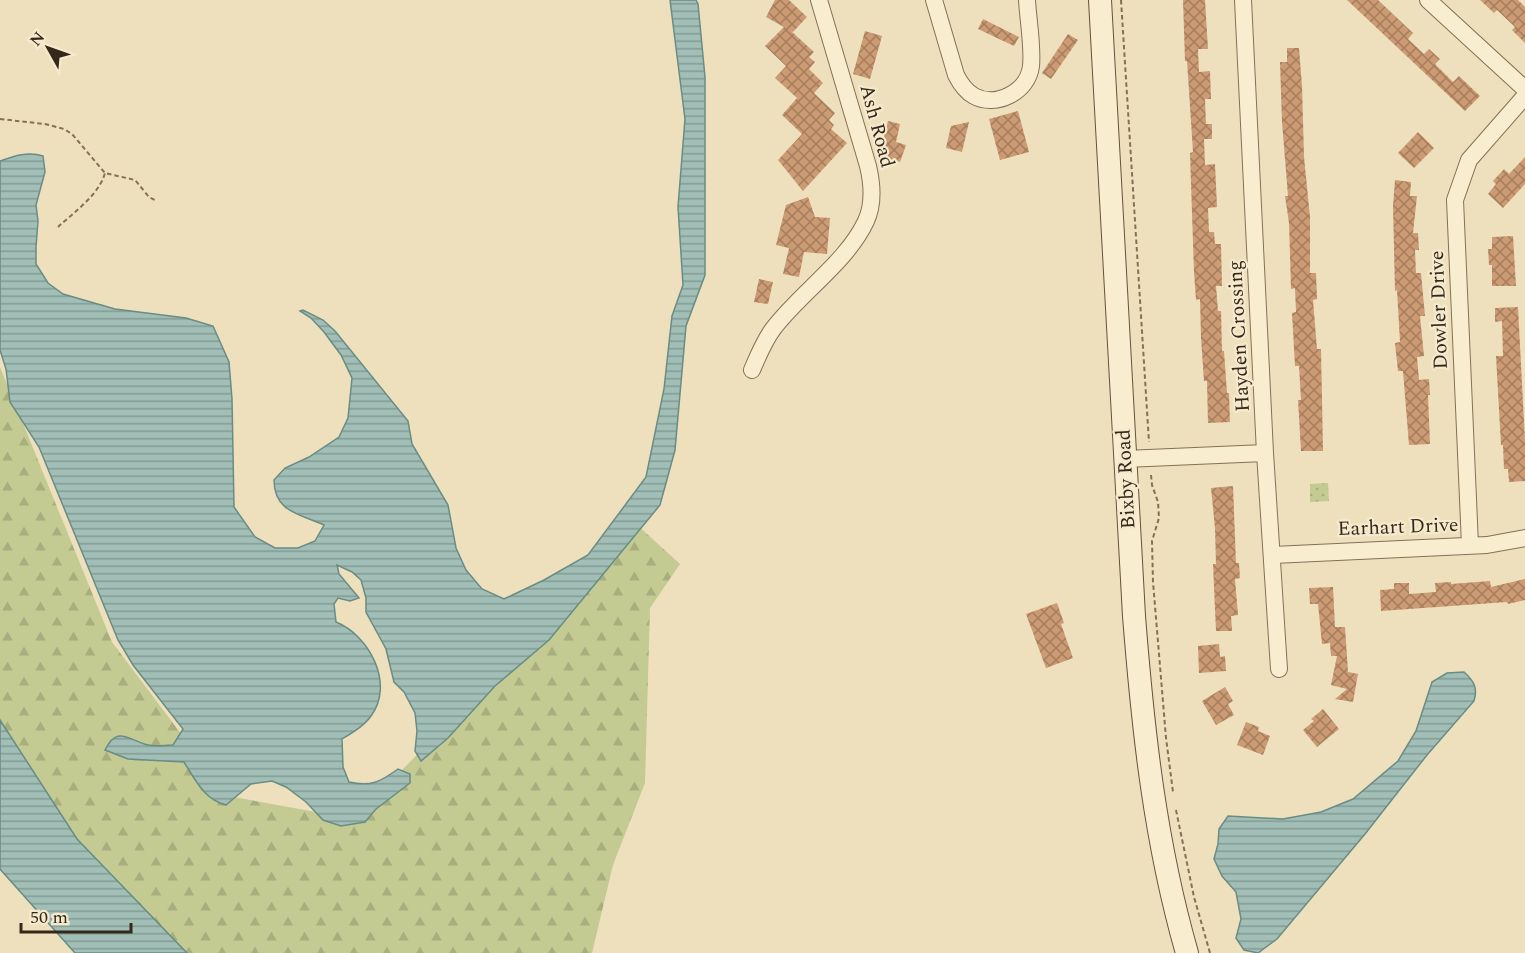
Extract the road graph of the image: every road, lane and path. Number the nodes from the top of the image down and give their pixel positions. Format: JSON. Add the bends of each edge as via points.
{"nodes":[{"id":1,"x":819,"y":0,"type":"edge"},
{"id":2,"x":934,"y":0,"type":"edge"},
{"id":3,"x":1027,"y":0,"type":"edge"},
{"id":4,"x":1100,"y":0,"type":"edge"},
{"id":5,"x":1121,"y":0,"type":"edge"},
{"id":6,"x":1243,"y":0,"type":"edge"},
{"id":7,"x":1428,"y":0,"type":"edge"},
{"id":8,"x":1525,"y":88,"type":"edge"},
{"id":9,"x":1525,"y":96,"type":"edge"},
{"id":10,"x":0,"y":119,"type":"edge"},
{"id":11,"x":105,"y":172,"type":"junction"},
{"id":12,"x":155,"y":200,"type":"dead end"},
{"id":13,"x":58,"y":227,"type":"dead end"},
{"id":14,"x":752,"y":370,"type":"dead end"},
{"id":15,"x":1265,"y":453,"type":"junction"},
{"id":16,"x":1150,"y":458,"type":"junction"},
{"id":17,"x":1125,"y":459,"type":"junction"},
{"id":18,"x":1525,"y":538,"type":"edge"},
{"id":19,"x":1470,"y":545,"type":"junction"},
{"id":20,"x":1273,"y":555,"type":"junction"},
{"id":21,"x":1279,"y":669,"type":"dead end"},
{"id":22,"x":1187,"y":953,"type":"edge"},
{"id":23,"x":1210,"y":953,"type":"edge"}],
"edges":[{"from":1,"to":14,"type":"street","name":"Ash Road","via":[[868,166],[870,207],[866,221],[844,253],[772,329]]},
{"from":2,"to":3,"type":"street","via":[[961,84],[976,97],[995,100],[1006,98],[1021,87],[1031,66]]},
{"from":4,"to":17,"type":"street","name":"Bixby Road"},
{"from":5,"to":16,"type":"path"},
{"from":6,"to":15,"type":"street","name":"Hayden Crossing"},
{"from":7,"to":8,"type":"street"},
{"from":9,"to":19,"type":"street","name":"Dowler Drive","via":[[1470,160],[1455,201]]},
{"from":10,"to":11,"type":"path","via":[[64,129]]},
{"from":11,"to":12,"type":"path","via":[[135,180]]},
{"from":11,"to":13,"type":"path","via":[[94,193]]},
{"from":15,"to":16,"type":"street"},
{"from":15,"to":20,"type":"street","name":"Hayden Crossing"},
{"from":16,"to":17,"type":"street"},
{"from":16,"to":23,"type":"path","via":[[1159,518],[1152,541],[1166,738],[1183,848]]},
{"from":17,"to":22,"type":"street","name":"Bixby Road","via":[[1146,752],[1171,895]]},
{"from":18,"to":19,"type":"street","name":"Earhart Drive"},
{"from":19,"to":20,"type":"street","name":"Earhart Drive"},
{"from":20,"to":21,"type":"street","name":"Hayden Crossing"}]}
